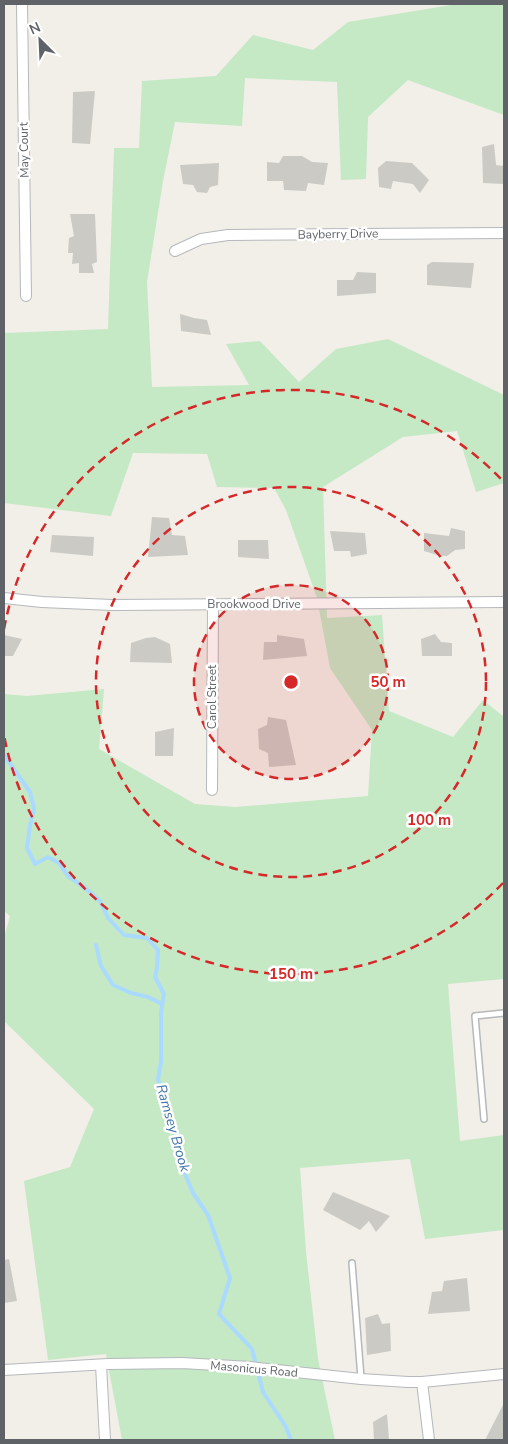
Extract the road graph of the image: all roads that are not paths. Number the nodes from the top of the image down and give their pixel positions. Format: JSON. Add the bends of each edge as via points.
{"nodes":[{"id":1,"x":22,"y":4,"type":"edge"},
{"id":2,"x":504,"y":233,"type":"edge"},
{"id":3,"x":175,"y":251,"type":"dead end"},
{"id":4,"x":26,"y":296,"type":"dead end"},
{"id":5,"x":4,"y":598,"type":"edge"},
{"id":6,"x":504,"y":602,"type":"edge"},
{"id":7,"x":213,"y":604,"type":"junction"},
{"id":8,"x":212,"y":790,"type":"dead end"},
{"id":9,"x":504,"y":1013,"type":"edge"},
{"id":10,"x":484,"y":1119,"type":"dead end"},
{"id":11,"x":352,"y":1263,"type":"dead end"},
{"id":12,"x":101,"y":1365,"type":"junction"},
{"id":13,"x":4,"y":1370,"type":"edge"},
{"id":14,"x":504,"y":1374,"type":"edge"},
{"id":15,"x":361,"y":1379,"type":"junction"},
{"id":16,"x":422,"y":1382,"type":"junction"},
{"id":17,"x":105,"y":1440,"type":"edge"},
{"id":18,"x":429,"y":1440,"type":"edge"}],
"edges":[{"from":1,"to":4,"type":"street","name":"May Court"},
{"from":2,"to":3,"type":"street","name":"Bayberry Drive","via":[[228,235],[201,239]]},
{"from":5,"to":7,"type":"street","name":"Brookwood Drive","via":[[112,605]]},
{"from":6,"to":7,"type":"street","name":"Brookwood Drive"},
{"from":7,"to":8,"type":"street","name":"Carol Street"},
{"from":9,"to":10,"type":"lane","via":[[474,1016]]},
{"from":11,"to":15,"type":"lane"},
{"from":12,"to":13,"type":"street","name":"Masonicus Road"},
{"from":12,"to":15,"type":"street","name":"Masonicus Road","via":[[182,1363]]},
{"from":12,"to":17,"type":"street"},
{"from":14,"to":16,"type":"street","name":"Masonicus Road"},
{"from":15,"to":16,"type":"street","name":"Masonicus Road"},
{"from":16,"to":18,"type":"street"}]}
